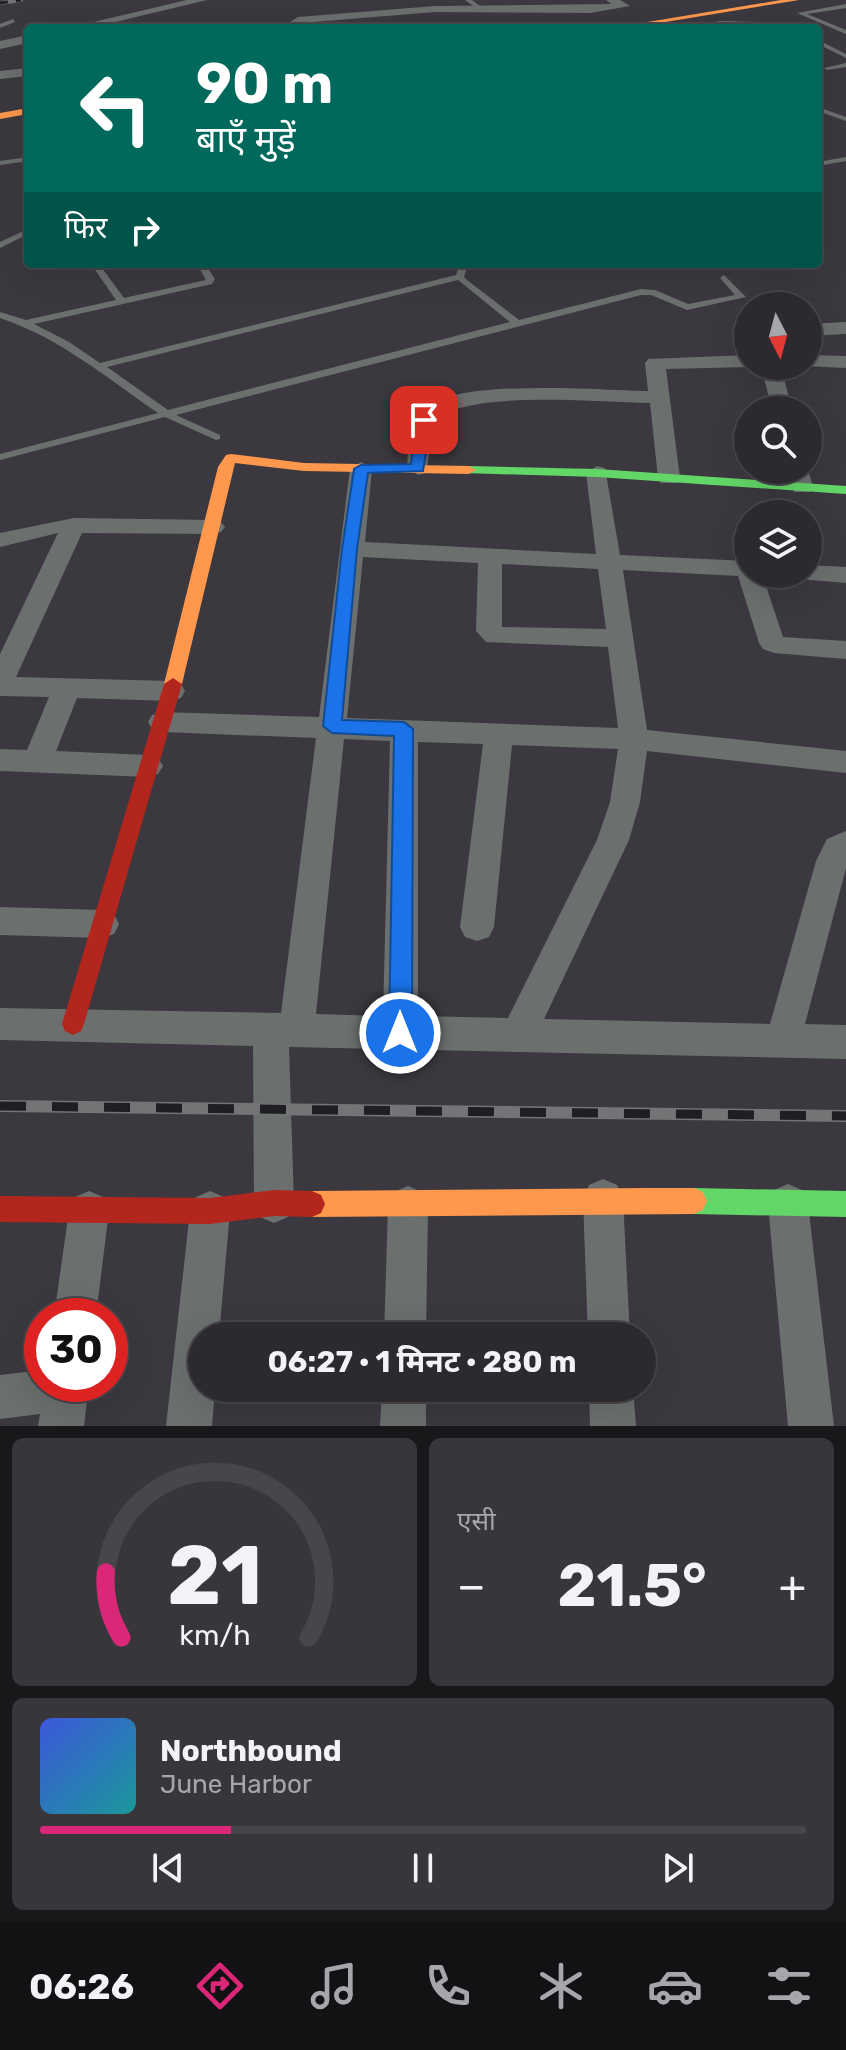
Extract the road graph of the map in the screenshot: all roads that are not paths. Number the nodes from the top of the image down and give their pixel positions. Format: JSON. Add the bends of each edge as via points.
{"nodes":[{"id":1,"x":202,"y":0,"type":"edge"},
{"id":2,"x":396,"y":0,"type":"edge"},
{"id":3,"x":468,"y":0,"type":"edge"},
{"id":4,"x":611,"y":0,"type":"edge"},
{"id":5,"x":797,"y":6,"type":"edge"},
{"id":6,"x":846,"y":6,"type":"edge"},
{"id":7,"x":481,"y":9,"type":"junction"},
{"id":8,"x":407,"y":11,"type":"junction"},
{"id":9,"x":374,"y":13,"type":"junction"},
{"id":10,"x":13,"y":21,"type":"dead end"},
{"id":11,"x":92,"y":24,"type":"edge"},
{"id":12,"x":295,"y":24,"type":"edge"},
{"id":13,"x":389,"y":24,"type":"edge"},
{"id":14,"x":648,"y":24,"type":"edge"},
{"id":15,"x":714,"y":24,"type":"edge"},
{"id":16,"x":737,"y":24,"type":"edge"},
{"id":17,"x":787,"y":24,"type":"edge"},
{"id":18,"x":0,"y":26,"type":"edge"},
{"id":19,"x":846,"y":32,"type":"edge"},
{"id":20,"x":24,"y":40,"type":"edge"},
{"id":21,"x":834,"y":42,"type":"dead end"},
{"id":22,"x":822,"y":44,"type":"edge"},
{"id":23,"x":0,"y":45,"type":"edge"},
{"id":24,"x":822,"y":45,"type":"edge"},
{"id":25,"x":846,"y":56,"type":"edge"},
{"id":26,"x":846,"y":65,"type":"edge"},
{"id":27,"x":827,"y":68,"type":"dead end"},
{"id":28,"x":24,"y":72,"type":"edge"},
{"id":29,"x":0,"y":75,"type":"edge"},
{"id":30,"x":822,"y":110,"type":"edge"},
{"id":31,"x":24,"y":112,"type":"edge"},
{"id":32,"x":0,"y":116,"type":"edge"},
{"id":33,"x":846,"y":119,"type":"edge"},
{"id":34,"x":822,"y":156,"type":"edge"},
{"id":35,"x":846,"y":159,"type":"edge"},
{"id":36,"x":24,"y":160,"type":"edge"},
{"id":37,"x":831,"y":161,"type":"junction"},
{"id":38,"x":0,"y":163,"type":"edge"},
{"id":39,"x":822,"y":163,"type":"edge"},
{"id":40,"x":24,"y":233,"type":"edge"},
{"id":41,"x":0,"y":245,"type":"edge"},
{"id":42,"x":98,"y":268,"type":"edge"},
{"id":43,"x":204,"y":268,"type":"edge"},
{"id":44,"x":463,"y":268,"type":"edge"},
{"id":45,"x":460,"y":277,"type":"junction"},
{"id":46,"x":724,"y":278,"type":"dead end"},
{"id":47,"x":122,"y":302,"type":"junction"},
{"id":48,"x":0,"y":315,"type":"edge"},
{"id":49,"x":27,"y":323,"type":"junction"},
{"id":50,"x":517,"y":323,"type":"junction"},
{"id":51,"x":846,"y":328,"type":"edge"},
{"id":52,"x":822,"y":329,"type":"edge"},
{"id":53,"x":734,"y":361,"type":"edge"},
{"id":54,"x":822,"y":361,"type":"edge"},
{"id":55,"x":846,"y":362,"type":"edge"},
{"id":56,"x":100,"y":366,"type":"junction"},
{"id":57,"x":657,"y":397,"type":"junction"},
{"id":58,"x":167,"y":414,"type":"junction"},
{"id":59,"x":216,"y":437,"type":"dead end"},
{"id":60,"x":0,"y":457,"type":"edge"},
{"id":61,"x":418,"y":468,"type":"junction"},
{"id":62,"x":361,"y":469,"type":"junction"},
{"id":63,"x":597,"y":473,"type":"junction"},
{"id":64,"x":669,"y":478,"type":"junction"},
{"id":65,"x":734,"y":478,"type":"edge"},
{"id":66,"x":821,"y":484,"type":"edge"},
{"id":67,"x":846,"y":490,"type":"edge"},
{"id":68,"x":74,"y":525,"type":"junction"},
{"id":69,"x":213,"y":527,"type":"junction"},
{"id":70,"x":0,"y":540,"type":"edge"},
{"id":71,"x":350,"y":549,"type":"junction"},
{"id":72,"x":490,"y":556,"type":"junction"},
{"id":73,"x":609,"y":561,"type":"junction"},
{"id":74,"x":734,"y":571,"type":"edge"},
{"id":75,"x":822,"y":574,"type":"edge"},
{"id":76,"x":846,"y":575,"type":"edge"},
{"id":77,"x":754,"y":588,"type":"edge"},
{"id":78,"x":619,"y":638,"type":"junction"},
{"id":79,"x":846,"y":650,"type":"edge"},
{"id":80,"x":0,"y":684,"type":"edge"},
{"id":81,"x":67,"y":688,"type":"junction"},
{"id":82,"x":171,"y":691,"type":"junction"},
{"id":83,"x":162,"y":722,"type":"junction"},
{"id":84,"x":332,"y":726,"type":"junction"},
{"id":85,"x":404,"y":729,"type":"junction"},
{"id":86,"x":499,"y":733,"type":"junction"},
{"id":87,"x":634,"y":739,"type":"junction"},
{"id":88,"x":0,"y":760,"type":"edge"},
{"id":89,"x":37,"y":762,"type":"junction"},
{"id":90,"x":846,"y":762,"type":"edge"},
{"id":91,"x":148,"y":766,"type":"junction"},
{"id":92,"x":846,"y":844,"type":"edge"},
{"id":93,"x":0,"y":921,"type":"edge"},
{"id":94,"x":102,"y":924,"type":"junction"},
{"id":95,"x":477,"y":927,"type":"dead end"},
{"id":96,"x":0,"y":1024,"type":"edge"},
{"id":97,"x":73,"y":1024,"type":"junction"},
{"id":98,"x":284,"y":1030,"type":"junction"},
{"id":99,"x":400,"y":1033,"type":"junction"},
{"id":100,"x":518,"y":1035,"type":"junction"},
{"id":101,"x":783,"y":1041,"type":"junction"},
{"id":102,"x":846,"y":1042,"type":"edge"},
{"id":103,"x":603,"y":1199,"type":"junction"},
{"id":104,"x":274,"y":1203,"type":"junction"},
{"id":105,"x":788,"y":1204,"type":"junction"},
{"id":106,"x":846,"y":1204,"type":"edge"},
{"id":107,"x":408,"y":1206,"type":"junction"},
{"id":108,"x":0,"y":1209,"type":"edge"},
{"id":109,"x":89,"y":1211,"type":"junction"},
{"id":110,"x":210,"y":1211,"type":"junction"},
{"id":111,"x":77,"y":1298,"type":"edge"},
{"id":112,"x":405,"y":1322,"type":"edge"},
{"id":113,"x":608,"y":1322,"type":"edge"},
{"id":114,"x":0,"y":1397,"type":"edge"},
{"id":115,"x":24,"y":1398,"type":"edge"},
{"id":116,"x":404,"y":1402,"type":"edge"},
{"id":117,"x":612,"y":1402,"type":"edge"},
{"id":118,"x":189,"y":1426,"type":"edge"},
{"id":119,"x":403,"y":1426,"type":"edge"},
{"id":120,"x":613,"y":1426,"type":"edge"},
{"id":121,"x":811,"y":1426,"type":"edge"}],
"edges":[{"from":1,"to":11,"type":"street"},
{"from":2,"to":8,"type":"street"},
{"from":3,"to":7,"type":"lane"},
{"from":4,"to":7,"type":"street","via":[[624,6]]},
{"from":5,"to":6,"type":"lane"},
{"from":5,"to":14,"type":"street"},
{"from":5,"to":17,"type":"lane"},
{"from":5,"to":19,"type":"lane"},
{"from":7,"to":8,"type":"street"},
{"from":8,"to":9,"type":"street"},
{"from":9,"to":12,"type":"street"},
{"from":9,"to":13,"type":"street"},
{"from":10,"to":18,"type":"lane"},
{"from":15,"to":16,"type":"lane"},
{"from":20,"to":23,"type":"street"},
{"from":21,"to":22,"type":"lane"},
{"from":24,"to":25,"type":"lane"},
{"from":26,"to":27,"type":"lane"},
{"from":28,"to":29,"type":"street"},
{"from":30,"to":33,"type":"lane"},
{"from":31,"to":32,"type":"street"},
{"from":34,"to":37,"type":"lane"},
{"from":35,"to":37,"type":"lane"},
{"from":36,"to":38,"type":"lane"},
{"from":37,"to":39,"type":"lane"},
{"from":40,"to":41,"type":"lane"},
{"from":42,"to":47,"type":"lane"},
{"from":43,"to":47,"type":"lane","via":[[209,282]]},
{"from":44,"to":45,"type":"lane"},
{"from":45,"to":50,"type":"lane"},
{"from":45,"to":56,"type":"lane"},
{"from":46,"to":50,"type":"lane","via":[[741,297],[687,307],[641,292]]},
{"from":47,"to":49,"type":"lane"},
{"from":48,"to":49,"type":"lane"},
{"from":49,"to":56,"type":"lane"},
{"from":50,"to":58,"type":"lane"},
{"from":51,"to":52,"type":"street"},
{"from":53,"to":57,"type":"street","via":[[657,361]]},
{"from":54,"to":55,"type":"street"},
{"from":56,"to":58,"type":"lane"},
{"from":57,"to":61,"type":"street","via":[[478,396],[440,404],[424,420]]},
{"from":57,"to":64,"type":"street"},
{"from":58,"to":59,"type":"lane"},
{"from":58,"to":60,"type":"lane"},
{"from":61,"to":62,"type":"street"},
{"from":61,"to":63,"type":"street"},
{"from":62,"to":69,"type":"street","via":[[231,458]]},
{"from":62,"to":71,"type":"street"},
{"from":63,"to":64,"type":"street"},
{"from":63,"to":73,"type":"street"},
{"from":64,"to":65,"type":"street"},
{"from":66,"to":67,"type":"street"},
{"from":68,"to":69,"type":"street"},
{"from":68,"to":70,"type":"street"},
{"from":68,"to":80,"type":"street"},
{"from":69,"to":82,"type":"street"},
{"from":71,"to":72,"type":"street"},
{"from":71,"to":84,"type":"street"},
{"from":72,"to":73,"type":"street"},
{"from":72,"to":78,"type":"street","via":[[489,631],[495,636]]},
{"from":73,"to":74,"type":"street"},
{"from":73,"to":78,"type":"street"},
{"from":75,"to":76,"type":"street"},
{"from":77,"to":79,"type":"street","via":[[772,643]]},
{"from":78,"to":87,"type":"street"},
{"from":80,"to":81,"type":"street"},
{"from":81,"to":82,"type":"street"},
{"from":81,"to":89,"type":"street"},
{"from":82,"to":83,"type":"street"},
{"from":83,"to":84,"type":"street"},
{"from":83,"to":91,"type":"street"},
{"from":84,"to":85,"type":"street"},
{"from":84,"to":98,"type":"street"},
{"from":85,"to":86,"type":"street"},
{"from":85,"to":99,"type":"street"},
{"from":86,"to":87,"type":"street"},
{"from":86,"to":95,"type":"street"},
{"from":87,"to":90,"type":"street"},
{"from":87,"to":100,"type":"street","via":[[625,802],[613,840]]},
{"from":88,"to":89,"type":"street"},
{"from":89,"to":91,"type":"street"},
{"from":91,"to":94,"type":"street"},
{"from":92,"to":101,"type":"street","via":[[832,861]]},
{"from":93,"to":94,"type":"street"},
{"from":94,"to":97,"type":"street"},
{"from":96,"to":97,"type":"street"},
{"from":97,"to":98,"type":"street"},
{"from":98,"to":99,"type":"street"},
{"from":98,"to":104,"type":"street"},
{"from":99,"to":100,"type":"street"},
{"from":100,"to":101,"type":"street"},
{"from":101,"to":102,"type":"street"},
{"from":103,"to":105,"type":"street"},
{"from":103,"to":107,"type":"street"},
{"from":103,"to":113,"type":"street"},
{"from":104,"to":107,"type":"street"},
{"from":104,"to":110,"type":"street"},
{"from":105,"to":106,"type":"street"},
{"from":105,"to":121,"type":"street"},
{"from":107,"to":112,"type":"street"},
{"from":108,"to":109,"type":"street"},
{"from":109,"to":110,"type":"street"},
{"from":109,"to":111,"type":"street"},
{"from":110,"to":118,"type":"street"},
{"from":114,"to":115,"type":"street"},
{"from":116,"to":119,"type":"street"},
{"from":117,"to":120,"type":"street"}]}
